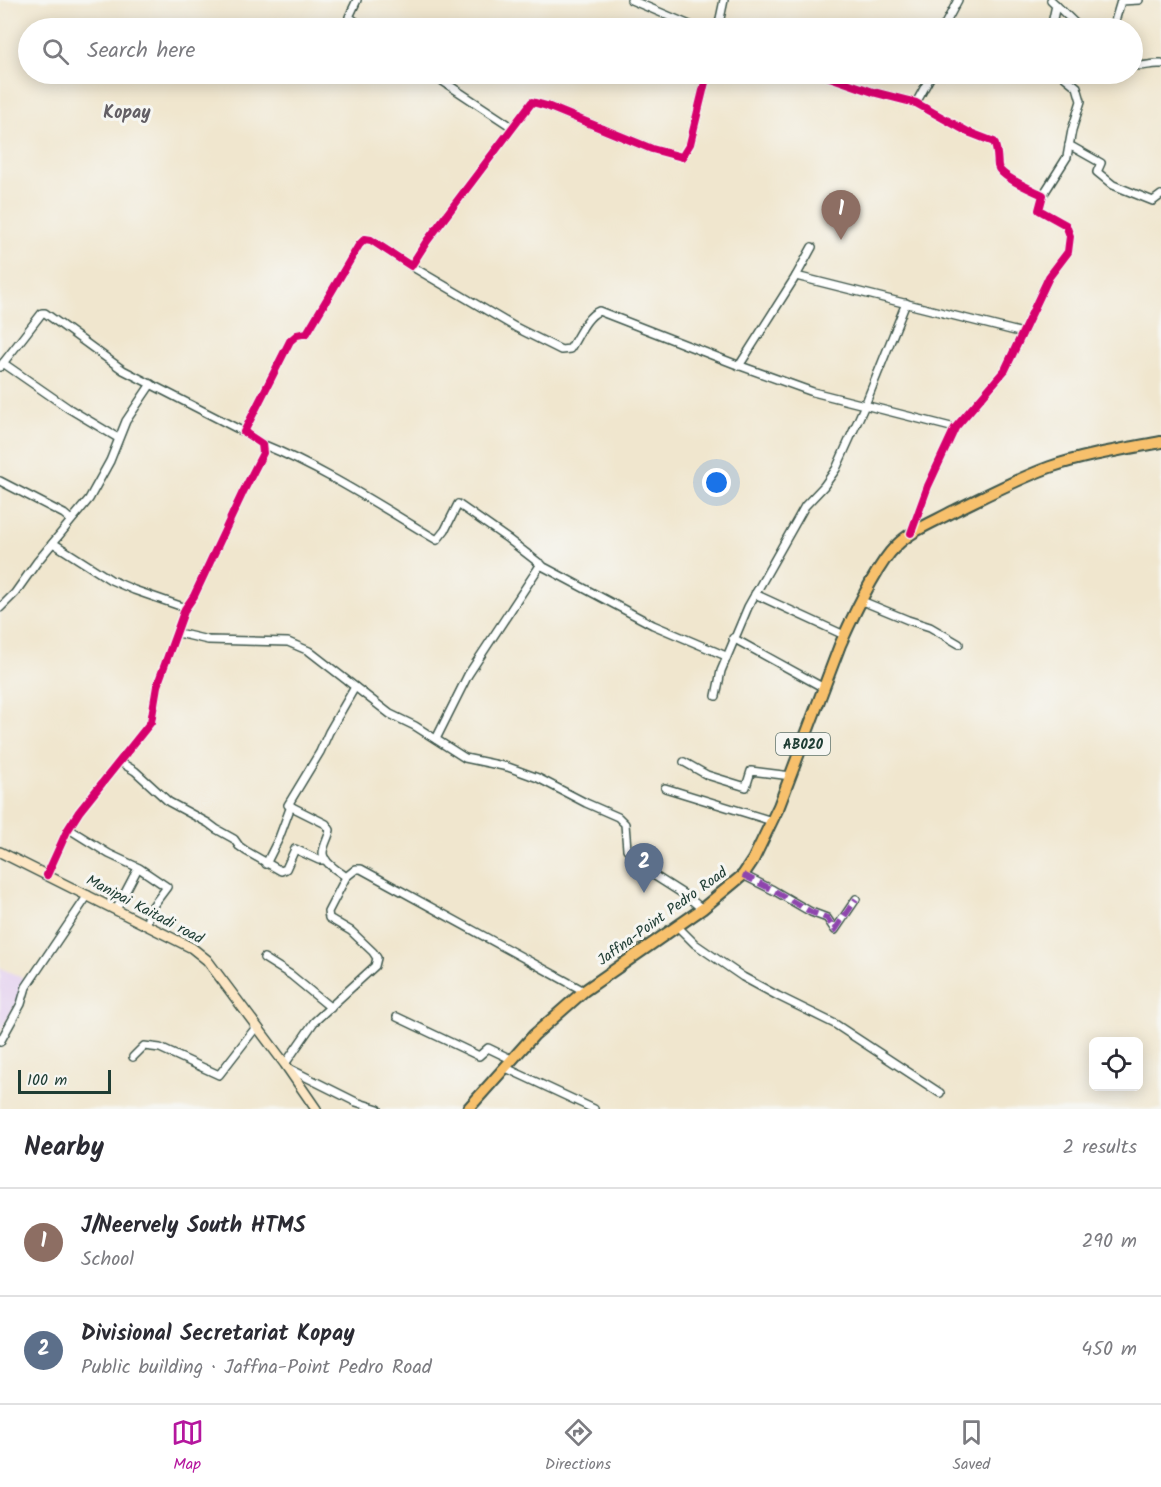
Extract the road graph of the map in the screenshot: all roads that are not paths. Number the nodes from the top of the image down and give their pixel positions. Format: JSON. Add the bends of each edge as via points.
{"nodes":[{"id":1,"x":357,"y":0,"type":"edge"},
{"id":2,"x":631,"y":0,"type":"edge"},
{"id":3,"x":724,"y":0,"type":"edge"},
{"id":4,"x":958,"y":0,"type":"edge"},
{"id":5,"x":1119,"y":0,"type":"edge"},
{"id":6,"x":1139,"y":0,"type":"edge"},
{"id":7,"x":1053,"y":2,"type":"edge"},
{"id":8,"x":350,"y":18,"type":"edge"},
{"id":9,"x":673,"y":18,"type":"edge"},
{"id":10,"x":720,"y":18,"type":"edge"},
{"id":11,"x":948,"y":18,"type":"edge"},
{"id":12,"x":1052,"y":18,"type":"edge"},
{"id":13,"x":1070,"y":18,"type":"edge"},
{"id":14,"x":1115,"y":18,"type":"edge"},
{"id":15,"x":1161,"y":64,"type":"edge"},
{"id":16,"x":1143,"y":68,"type":"edge"},
{"id":17,"x":447,"y":84,"type":"edge"},
{"id":18,"x":705,"y":84,"type":"edge"},
{"id":19,"x":850,"y":84,"type":"edge"},
{"id":20,"x":926,"y":84,"type":"edge"},
{"id":21,"x":1073,"y":84,"type":"edge"},
{"id":22,"x":916,"y":103,"type":"junction"},
{"id":23,"x":512,"y":127,"type":"junction"},
{"id":24,"x":1069,"y":145,"type":"junction"},
{"id":25,"x":1043,"y":195,"type":"junction"},
{"id":26,"x":1161,"y":195,"type":"edge"},
{"id":27,"x":812,"y":247,"type":"dead end"},
{"id":28,"x":411,"y":266,"type":"junction"},
{"id":29,"x":796,"y":276,"type":"junction"},
{"id":30,"x":906,"y":303,"type":"junction"},
{"id":31,"x":1023,"y":333,"type":"junction"},
{"id":32,"x":2,"y":365,"type":"edge"},
{"id":33,"x":739,"y":366,"type":"junction"},
{"id":34,"x":151,"y":384,"type":"junction"},
{"id":35,"x":865,"y":405,"type":"junction"},
{"id":36,"x":955,"y":428,"type":"junction"},
{"id":37,"x":244,"y":432,"type":"junction"},
{"id":38,"x":118,"y":438,"type":"junction"},
{"id":39,"x":1161,"y":442,"type":"edge"},
{"id":40,"x":262,"y":444,"type":"junction"},
{"id":41,"x":0,"y":481,"type":"edge"},
{"id":42,"x":71,"y":520,"type":"junction"},
{"id":43,"x":911,"y":533,"type":"junction"},
{"id":44,"x":52,"y":543,"type":"junction"},
{"id":45,"x":541,"y":564,"type":"junction"},
{"id":46,"x":755,"y":594,"type":"junction"},
{"id":47,"x":862,"y":600,"type":"junction"},
{"id":48,"x":0,"y":608,"type":"edge"},
{"id":49,"x":186,"y":608,"type":"junction"},
{"id":50,"x":178,"y":633,"type":"junction"},
{"id":51,"x":844,"y":635,"type":"junction"},
{"id":52,"x":734,"y":638,"type":"junction"},
{"id":53,"x":959,"y":644,"type":"dead end"},
{"id":54,"x":726,"y":656,"type":"junction"},
{"id":55,"x":355,"y":687,"type":"junction"},
{"id":56,"x":824,"y":688,"type":"junction"},
{"id":57,"x":716,"y":696,"type":"dead end"},
{"id":58,"x":435,"y":739,"type":"junction"},
{"id":59,"x":120,"y":762,"type":"junction"},
{"id":60,"x":684,"y":762,"type":"dead end"},
{"id":61,"x":791,"y":776,"type":"junction"},
{"id":62,"x":665,"y":788,"type":"dead end"},
{"id":63,"x":291,"y":806,"type":"junction"},
{"id":64,"x":772,"y":821,"type":"junction"},
{"id":65,"x":69,"y":829,"type":"junction"},
{"id":66,"x":0,"y":852,"type":"edge"},
{"id":67,"x":326,"y":860,"type":"junction"},
{"id":68,"x":266,"y":864,"type":"junction"},
{"id":69,"x":138,"y":868,"type":"junction"},
{"id":70,"x":47,"y":875,"type":"junction"},
{"id":71,"x":743,"y":875,"type":"junction"},
{"id":72,"x":346,"y":877,"type":"junction"},
{"id":73,"x":88,"y":895,"type":"junction"},
{"id":74,"x":856,"y":899,"type":"dead end"},
{"id":75,"x":702,"y":909,"type":"junction"},
{"id":76,"x":116,"y":910,"type":"junction"},
{"id":77,"x":147,"y":925,"type":"junction"},
{"id":78,"x":678,"y":927,"type":"junction"},
{"id":79,"x":264,"y":958,"type":"dead end"},
{"id":80,"x":584,"y":991,"type":"junction"},
{"id":81,"x":331,"y":1008,"type":"junction"},
{"id":82,"x":397,"y":1017,"type":"dead end"},
{"id":83,"x":257,"y":1026,"type":"junction"},
{"id":84,"x":0,"y":1042,"type":"edge"},
{"id":85,"x":134,"y":1056,"type":"dead end"},
{"id":86,"x":510,"y":1064,"type":"junction"},
{"id":87,"x":286,"y":1066,"type":"junction"},
{"id":88,"x":940,"y":1093,"type":"dead end"},
{"id":89,"x":315,"y":1109,"type":"edge"},
{"id":90,"x":378,"y":1109,"type":"edge"},
{"id":91,"x":468,"y":1109,"type":"edge"},
{"id":92,"x":594,"y":1109,"type":"edge"}],
"edges":[{"from":1,"to":8,"type":"street"},
{"from":2,"to":9,"type":"street"},
{"from":3,"to":10,"type":"street"},
{"from":4,"to":11,"type":"street"},
{"from":5,"to":6,"type":"street"},
{"from":5,"to":14,"type":"street"},
{"from":7,"to":12,"type":"street"},
{"from":7,"to":13,"type":"street"},
{"from":15,"to":16,"type":"street"},
{"from":17,"to":23,"type":"street"},
{"from":18,"to":23,"type":"street","via":[[690,144],[682,157],[532,102]]},
{"from":19,"to":22,"type":"street"},
{"from":20,"to":22,"type":"street"},
{"from":21,"to":24,"type":"street","via":[[1081,101]]},
{"from":22,"to":25,"type":"street","via":[[994,142],[999,153],[998,168],[1003,174]]},
{"from":23,"to":28,"type":"street"},
{"from":24,"to":25,"type":"street","via":[[1067,157]]},
{"from":24,"to":26,"type":"street","via":[[1101,163],[1097,172],[1113,185],[1153,201]]},
{"from":25,"to":31,"type":"street","via":[[1039,210],[1066,225],[1070,236],[1068,252],[1049,277]]},
{"from":27,"to":29,"type":"street"},
{"from":28,"to":33,"type":"street","via":[[561,350],[570,349],[599,311]]},
{"from":28,"to":37,"type":"street","via":[[365,239],[307,333],[290,341]]},
{"from":29,"to":30,"type":"street"},
{"from":29,"to":33,"type":"street"},
{"from":30,"to":31,"type":"street"},
{"from":30,"to":35,"type":"street"},
{"from":31,"to":36,"type":"street","via":[[1005,370]]},
{"from":32,"to":34,"type":"street","via":[[45,313],[123,370]]},
{"from":32,"to":38,"type":"street"},
{"from":33,"to":35,"type":"street"},
{"from":34,"to":37,"type":"street"},
{"from":34,"to":38,"type":"street"},
{"from":35,"to":36,"type":"street"},
{"from":35,"to":46,"type":"street","via":[[836,469],[805,506]]},
{"from":36,"to":43,"type":"street"},
{"from":37,"to":40,"type":"street"},
{"from":38,"to":42,"type":"street","via":[[89,499]]},
{"from":39,"to":43,"type":"main road","name":"Jaffna-Point Pedro Road","number":"AB020","via":[[1051,467]]},
{"from":40,"to":45,"type":"street","via":[[339,481],[437,540],[458,504]]},
{"from":40,"to":49,"type":"street","via":[[263,453]]},
{"from":41,"to":42,"type":"street"},
{"from":42,"to":44,"type":"street"},
{"from":43,"to":47,"type":"main road","name":"Jaffna-Point Pedro Road","number":"AB020","via":[[882,565]]},
{"from":44,"to":48,"type":"street"},
{"from":44,"to":49,"type":"street","via":[[111,580]]},
{"from":45,"to":54,"type":"street","via":[[653,625]]},
{"from":45,"to":58,"type":"street","via":[[468,675]]},
{"from":46,"to":51,"type":"street"},
{"from":46,"to":52,"type":"street"},
{"from":47,"to":51,"type":"main road","name":"Jaffna-Point Pedro Road","number":"AB020"},
{"from":47,"to":53,"type":"street","via":[[930,627]]},
{"from":49,"to":50,"type":"street"},
{"from":50,"to":55,"type":"street","via":[[208,640],[288,642],[309,651]]},
{"from":50,"to":59,"type":"street","via":[[157,686],[151,722]]},
{"from":51,"to":56,"type":"main road","name":"Jaffna-Point Pedro Road","number":"AB020"},
{"from":52,"to":54,"type":"street"},
{"from":52,"to":56,"type":"street"},
{"from":54,"to":57,"type":"street"},
{"from":55,"to":58,"type":"street","via":[[390,714]]},
{"from":55,"to":63,"type":"street","via":[[288,805]]},
{"from":56,"to":61,"type":"main road","name":"Jaffna-Point Pedro Road","number":"AB020"},
{"from":58,"to":75,"type":"street","via":[[465,758],[538,778],[618,816],[625,824],[627,849],[644,869]]},
{"from":59,"to":65,"type":"street"},
{"from":59,"to":68,"type":"street","via":[[169,802],[228,835]]},
{"from":60,"to":61,"type":"street","via":[[707,776],[746,787],[751,771]]},
{"from":61,"to":64,"type":"main road","name":"Jaffna-Point Pedro Road","number":"AB020"},
{"from":62,"to":64,"type":"street"},
{"from":63,"to":67,"type":"street","via":[[326,824],[330,830],[323,853]]},
{"from":63,"to":68,"type":"street"},
{"from":64,"to":71,"type":"main road","name":"Jaffna-Point Pedro Road","number":"AB020"},
{"from":65,"to":69,"type":"street"},
{"from":65,"to":70,"type":"street"},
{"from":66,"to":70,"type":"main road","name":"Manipai Kaitadi road"},
{"from":67,"to":68,"type":"street","via":[[295,849],[281,871]]},
{"from":67,"to":72,"type":"street"},
{"from":69,"to":76,"type":"street"},
{"from":69,"to":77,"type":"street","via":[[167,887],[149,911]]},
{"from":70,"to":73,"type":"main road","name":"Manipai Kaitadi road"},
{"from":71,"to":74,"type":"street","via":[[826,918],[835,930]]},
{"from":71,"to":75,"type":"main road","name":"Jaffna-Point Pedro Road","number":"AB020"},
{"from":72,"to":80,"type":"street","via":[[361,869]]},
{"from":72,"to":81,"type":"street","via":[[328,918],[351,931],[377,958],[375,966]]},
{"from":73,"to":76,"type":"main road","name":"Manipai Kaitadi road"},
{"from":73,"to":84,"type":"street","via":[[26,987]]},
{"from":75,"to":78,"type":"main road","name":"Jaffna-Point Pedro Road","number":"AB020"},
{"from":76,"to":77,"type":"main road","name":"Manipai Kaitadi road"},
{"from":77,"to":83,"type":"main road","name":"Manipai Kaitadi road","via":[[207,960]]},
{"from":78,"to":80,"type":"main road","name":"Jaffna-Point Pedro Road","number":"AB020"},
{"from":78,"to":88,"type":"street","via":[[695,944],[743,977],[835,1024]]},
{"from":79,"to":81,"type":"street"},
{"from":80,"to":86,"type":"main road","name":"Jaffna-Point Pedro Road","number":"AB020","via":[[534,1035]]},
{"from":81,"to":87,"type":"street","via":[[314,1022]]},
{"from":82,"to":86,"type":"street","via":[[479,1056],[488,1048]]},
{"from":83,"to":85,"type":"street","via":[[219,1075],[160,1048],[144,1046]]},
{"from":83,"to":87,"type":"main road","name":"Manipai Kaitadi road"},
{"from":86,"to":91,"type":"main road","name":"Jaffna-Point Pedro Road","number":"AB020"},
{"from":86,"to":92,"type":"street"},
{"from":87,"to":89,"type":"main road","name":"Manipai Kaitadi road"},
{"from":87,"to":90,"type":"street"}]}
